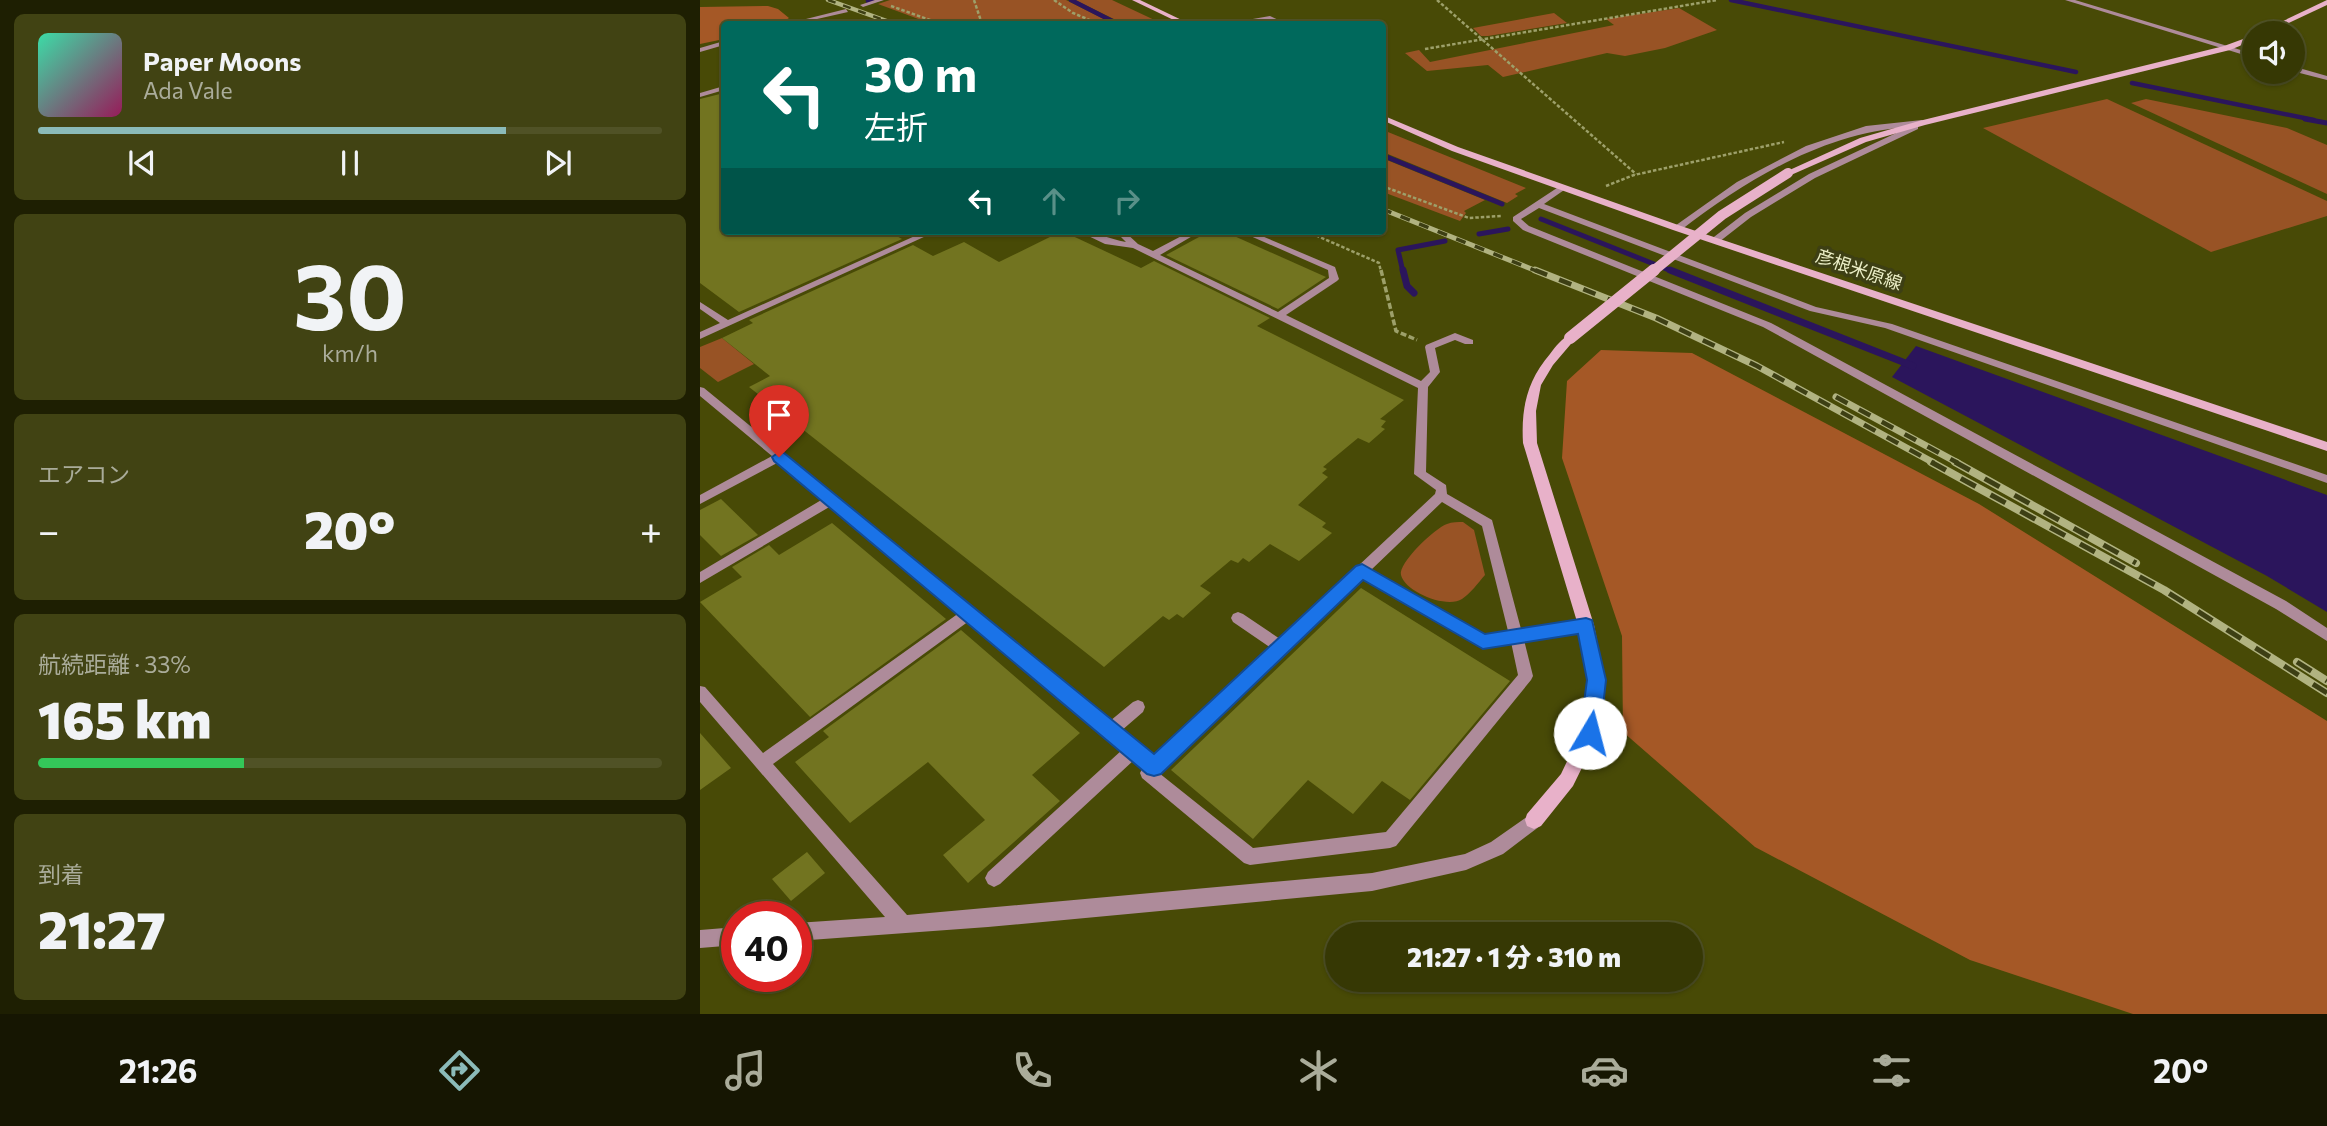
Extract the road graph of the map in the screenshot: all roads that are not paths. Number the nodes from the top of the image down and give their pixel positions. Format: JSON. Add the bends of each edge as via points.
{"nodes":[{"id":1,"x":1135,"y":0,"type":"edge"},
{"id":2,"x":2068,"y":0,"type":"edge"},
{"id":3,"x":879,"y":1,"type":"edge"},
{"id":4,"x":2327,"y":2,"type":"edge"},
{"id":5,"x":863,"y":5,"type":"dead end"},
{"id":6,"x":846,"y":11,"type":"dead end"},
{"id":7,"x":802,"y":21,"type":"edge"},
{"id":8,"x":1180,"y":21,"type":"edge"},
{"id":9,"x":1248,"y":21,"type":"edge"},
{"id":10,"x":1277,"y":21,"type":"edge"},
{"id":11,"x":2287,"y":21,"type":"edge"},
{"id":12,"x":2242,"y":42,"type":"edge"},
{"id":13,"x":721,"y":44,"type":"edge"},
{"id":14,"x":2227,"y":48,"type":"junction"},
{"id":15,"x":700,"y":50,"type":"edge"},
{"id":16,"x":2242,"y":53,"type":"edge"},
{"id":17,"x":2305,"y":72,"type":"edge"},
{"id":18,"x":2327,"y":78,"type":"edge"},
{"id":19,"x":700,"y":84,"type":"edge"},
{"id":20,"x":721,"y":89,"type":"edge"},
{"id":21,"x":713,"y":91,"type":"junction"},
{"id":22,"x":700,"y":95,"type":"edge"},
{"id":23,"x":1386,"y":119,"type":"edge"},
{"id":24,"x":1922,"y":123,"type":"junction"},
{"id":25,"x":1563,"y":188,"type":"junction"},
{"id":26,"x":1537,"y":204,"type":"junction"},
{"id":27,"x":1677,"y":228,"type":"junction"},
{"id":28,"x":924,"y":235,"type":"edge"},
{"id":29,"x":1091,"y":235,"type":"edge"},
{"id":30,"x":1123,"y":235,"type":"edge"},
{"id":31,"x":1190,"y":235,"type":"edge"},
{"id":32,"x":1252,"y":235,"type":"edge"},
{"id":33,"x":1715,"y":240,"type":"junction"},
{"id":34,"x":1135,"y":246,"type":"junction"},
{"id":35,"x":1153,"y":255,"type":"junction"},
{"id":36,"x":700,"y":305,"type":"edge"},
{"id":37,"x":1278,"y":316,"type":"junction"},
{"id":38,"x":727,"y":324,"type":"junction"},
{"id":39,"x":700,"y":336,"type":"edge"},
{"id":40,"x":1469,"y":342,"type":"dead end"},
{"id":41,"x":1423,"y":386,"type":"junction"},
{"id":42,"x":700,"y":390,"type":"edge"},
{"id":43,"x":2327,"y":447,"type":"edge"},
{"id":44,"x":779,"y":457,"type":"junction"},
{"id":45,"x":2327,"y":479,"type":"edge"},
{"id":46,"x":1441,"y":496,"type":"junction"},
{"id":47,"x":700,"y":500,"type":"edge"},
{"id":48,"x":831,"y":500,"type":"junction"},
{"id":49,"x":1362,"y":571,"type":"junction"},
{"id":50,"x":700,"y":578,"type":"edge"},
{"id":51,"x":970,"y":613,"type":"junction"},
{"id":52,"x":1238,"y":618,"type":"dead end"},
{"id":53,"x":1586,"y":625,"type":"junction"},
{"id":54,"x":2327,"y":635,"type":"edge"},
{"id":55,"x":1516,"y":636,"type":"junction"},
{"id":56,"x":1282,"y":647,"type":"junction"},
{"id":57,"x":700,"y":692,"type":"edge"},
{"id":58,"x":1138,"y":707,"type":"dead end"},
{"id":59,"x":1110,"y":731,"type":"junction"},
{"id":60,"x":1132,"y":751,"type":"junction"},
{"id":61,"x":761,"y":763,"type":"junction"},
{"id":62,"x":1154,"y":767,"type":"junction"},
{"id":63,"x":1534,"y":820,"type":"joint"},
{"id":64,"x":994,"y":878,"type":"dead end"},
{"id":65,"x":904,"y":925,"type":"junction"},
{"id":66,"x":812,"y":931,"type":"edge"},
{"id":67,"x":721,"y":937,"type":"edge"},
{"id":68,"x":700,"y":939,"type":"edge"}],
"edges":[{"from":1,"to":8,"type":"street"},
{"from":2,"to":14,"type":"street"},
{"from":3,"to":5,"type":"lane"},
{"from":4,"to":11,"type":"street"},
{"from":6,"to":7,"type":"lane"},
{"from":9,"to":10,"type":"street"},
{"from":12,"to":14,"type":"street"},
{"from":13,"to":15,"type":"lane"},
{"from":14,"to":16,"type":"street"},
{"from":14,"to":24,"type":"street"},
{"from":17,"to":18,"type":"street"},
{"from":19,"to":21,"type":"lane"},
{"from":20,"to":21,"type":"lane"},
{"from":21,"to":22,"type":"lane"},
{"from":23,"to":25,"type":"street","name":"彦根米原線"},
{"from":24,"to":27,"type":"street","via":[[1858,131],[1796,155],[1740,184]]},
{"from":24,"to":33,"type":"street","via":[[1802,181]]},
{"from":24,"to":53,"type":"street","bridge":true,"via":[[1863,140],[1788,173],[1722,215],[1549,360],[1534,386],[1527,414],[1530,443]]},
{"from":25,"to":26,"type":"lane"},
{"from":25,"to":27,"type":"street","name":"彦根米原線"},
{"from":26,"to":45,"type":"lane","via":[[1813,309],[1888,326]]},
{"from":26,"to":54,"type":"lane","via":[[1516,219],[1526,228],[1768,325],[2281,605]]},
{"from":27,"to":33,"type":"street","name":"彦根米原線"},
{"from":28,"to":38,"type":"lane"},
{"from":29,"to":34,"type":"lane"},
{"from":30,"to":34,"type":"lane"},
{"from":31,"to":35,"type":"lane"},
{"from":32,"to":37,"type":"lane","via":[[1332,269],[1334,279]]},
{"from":33,"to":43,"type":"street","name":"彦根米原線"},
{"from":34,"to":35,"type":"lane"},
{"from":35,"to":37,"type":"lane"},
{"from":36,"to":38,"type":"lane"},
{"from":37,"to":41,"type":"lane"},
{"from":38,"to":39,"type":"lane"},
{"from":40,"to":41,"type":"lane","via":[[1455,336],[1430,347],[1435,372]]},
{"from":41,"to":46,"type":"lane","via":[[1420,474],[1442,488]]},
{"from":42,"to":44,"type":"lane"},
{"from":44,"to":47,"type":"lane"},
{"from":44,"to":48,"type":"lane"},
{"from":46,"to":49,"type":"lane"},
{"from":46,"to":55,"type":"lane","via":[[1488,523]]},
{"from":48,"to":50,"type":"lane"},
{"from":48,"to":51,"type":"lane"},
{"from":49,"to":55,"type":"lane","via":[[1483,642]]},
{"from":49,"to":56,"type":"lane"},
{"from":51,"to":59,"type":"lane"},
{"from":51,"to":61,"type":"lane"},
{"from":52,"to":56,"type":"lane"},
{"from":53,"to":55,"type":"lane"},
{"from":53,"to":63,"type":"street","via":[[1597,680],[1590,733],[1567,780]]},
{"from":55,"to":62,"type":"lane","via":[[1526,676],[1390,841],[1250,857],[1148,773]]},
{"from":56,"to":62,"type":"lane"},
{"from":57,"to":61,"type":"lane"},
{"from":58,"to":59,"type":"lane"},
{"from":59,"to":60,"type":"lane"},
{"from":60,"to":62,"type":"lane"},
{"from":60,"to":64,"type":"lane"},
{"from":61,"to":65,"type":"lane"},
{"from":63,"to":65,"type":"lane","via":[[1497,848],[1466,862],[1372,882]]},
{"from":65,"to":66,"type":"lane"},
{"from":67,"to":68,"type":"lane"}]}
